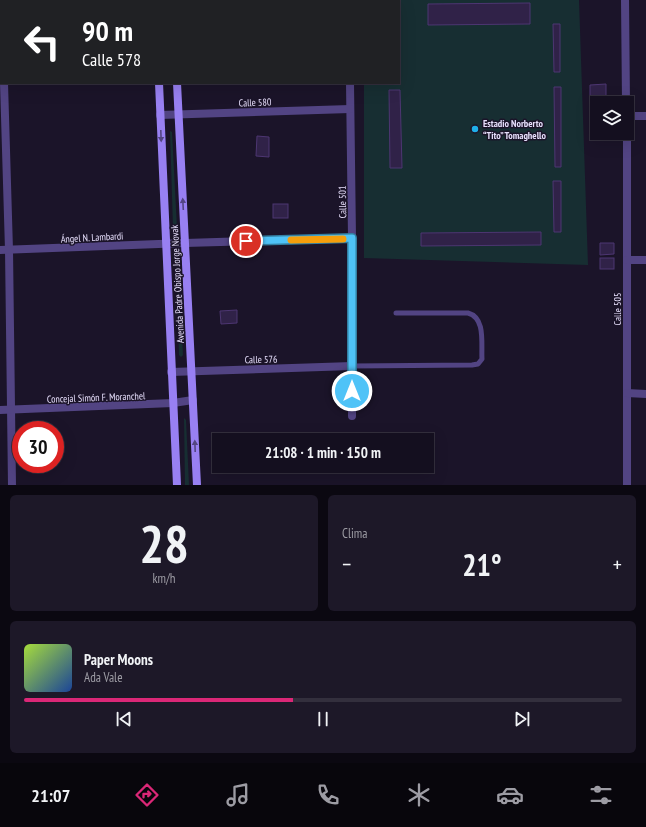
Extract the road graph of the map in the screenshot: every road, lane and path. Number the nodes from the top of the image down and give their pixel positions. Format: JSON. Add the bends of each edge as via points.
{"nodes":[{"id":1,"x":625,"y":0,"type":"edge"},
{"id":2,"x":4,"y":84,"type":"edge"},
{"id":3,"x":159,"y":84,"type":"edge"},
{"id":4,"x":177,"y":84,"type":"edge"},
{"id":5,"x":350,"y":84,"type":"edge"},
{"id":6,"x":626,"y":96,"type":"edge"},
{"id":7,"x":350,"y":109,"type":"junction"},
{"id":8,"x":178,"y":114,"type":"junction"},
{"id":9,"x":160,"y":115,"type":"junction"},
{"id":10,"x":634,"y":116,"type":"edge"},
{"id":11,"x":646,"y":116,"type":"edge"},
{"id":12,"x":627,"y":140,"type":"edge"},
{"id":13,"x":352,"y":238,"type":"junction"},
{"id":14,"x":185,"y":243,"type":"junction"},
{"id":15,"x":166,"y":244,"type":"junction"},
{"id":16,"x":0,"y":250,"type":"edge"},
{"id":17,"x":9,"y":250,"type":"junction"},
{"id":18,"x":627,"y":260,"type":"junction"},
{"id":19,"x":646,"y":260,"type":"edge"},
{"id":20,"x":396,"y":313,"type":"dead end"},
{"id":21,"x":352,"y":366,"type":"junction"},
{"id":22,"x":191,"y":370,"type":"junction"},
{"id":23,"x":171,"y":372,"type":"junction"},
{"id":24,"x":628,"y":393,"type":"junction"},
{"id":25,"x":646,"y":394,"type":"edge"},
{"id":26,"x":193,"y":400,"type":"junction"},
{"id":27,"x":172,"y":403,"type":"junction"},
{"id":28,"x":0,"y":410,"type":"edge"},
{"id":29,"x":10,"y":410,"type":"junction"},
{"id":30,"x":352,"y":416,"type":"dead end"},
{"id":31,"x":12,"y":485,"type":"edge"},
{"id":32,"x":177,"y":485,"type":"edge"},
{"id":33,"x":196,"y":485,"type":"edge"},
{"id":34,"x":628,"y":485,"type":"edge"}],
"edges":[{"from":1,"to":6,"type":"street"},
{"from":2,"to":17,"type":"street"},
{"from":3,"to":9,"type":"main road","name":"Avenida Padre Obispo Jorge Novak"},
{"from":4,"to":8,"type":"main road","name":"Avenida Padre Obispo Jorge Novak"},
{"from":5,"to":7,"type":"street","name":"Calle 501"},
{"from":7,"to":8,"type":"street","name":"Calle 580"},
{"from":7,"to":13,"type":"street","name":"Calle 501"},
{"from":8,"to":9,"type":"street","name":"Calle 580"},
{"from":14,"to":8,"type":"main road","name":"Avenida Padre Obispo Jorge Novak","one_way":true},
{"from":9,"to":15,"type":"main road","name":"Avenida Padre Obispo Jorge Novak","one_way":true},
{"from":10,"to":11,"type":"street"},
{"from":12,"to":18,"type":"street","name":"Calle 505"},
{"from":13,"to":14,"type":"street","name":"Ángel N. Lambardi"},
{"from":13,"to":21,"type":"street","name":"Calle 501"},
{"from":14,"to":15,"type":"street","name":"Ángel N. Lambardi"},
{"from":14,"to":22,"type":"main road","name":"Avenida Padre Obispo Jorge Novak"},
{"from":15,"to":17,"type":"street","name":"Ángel N. Lambardi"},
{"from":15,"to":23,"type":"main road","name":"Avenida Padre Obispo Jorge Novak"},
{"from":16,"to":17,"type":"street","name":"Ángel N. Lambardi"},
{"from":17,"to":29,"type":"street"},
{"from":18,"to":19,"type":"street"},
{"from":18,"to":24,"type":"street","name":"Calle 505"},
{"from":20,"to":21,"type":"lane","via":[[475,315],[480,321],[482,359],[478,364],[472,365]]},
{"from":21,"to":22,"type":"street","name":"Calle 576"},
{"from":21,"to":30,"type":"street","name":"Calle 501"},
{"from":22,"to":23,"type":"street","name":"Calle 576"},
{"from":22,"to":26,"type":"main road","name":"Avenida Padre Obispo Jorge Novak"},
{"from":23,"to":27,"type":"main road","name":"Avenida Padre Obispo Jorge Novak"},
{"from":24,"to":25,"type":"street"},
{"from":24,"to":34,"type":"street","name":"Calle 505"},
{"from":26,"to":27,"type":"street","name":"Concejal Simón F. Moranchel"},
{"from":33,"to":26,"type":"main road","name":"Avenida Padre Obispo Jorge Novak","one_way":true},
{"from":27,"to":29,"type":"street","name":"Concejal Simón F. Moranchel"},
{"from":27,"to":32,"type":"main road","name":"Avenida Padre Obispo Jorge Novak"},
{"from":28,"to":29,"type":"street","name":"Concejal Simón F. Moranchel"},
{"from":29,"to":31,"type":"street"}]}
